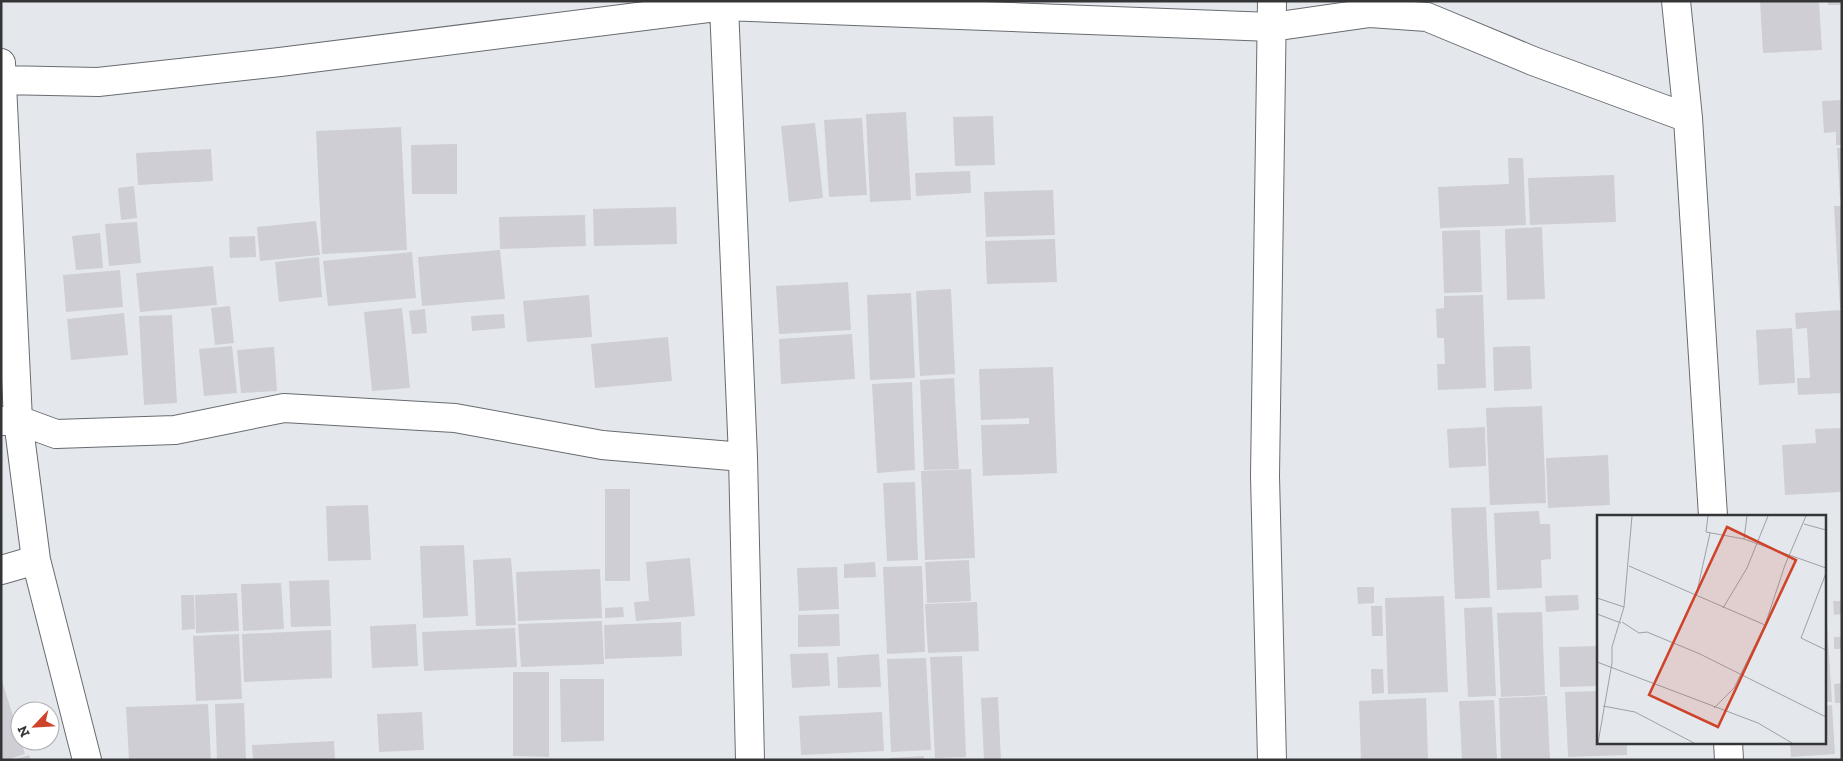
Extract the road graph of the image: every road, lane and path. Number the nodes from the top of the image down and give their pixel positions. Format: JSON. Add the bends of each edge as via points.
{"nodes":[{"id":1,"x":1676,"y":1,"type":"edge"},
{"id":2,"x":724,"y":6,"type":"junction"},
{"id":3,"x":1272,"y":14,"type":"edge"},
{"id":4,"x":2,"y":75,"type":"edge"},
{"id":5,"x":1688,"y":118,"type":"junction"},
{"id":6,"x":10,"y":420,"type":"edge"},
{"id":7,"x":743,"y":457,"type":"junction"},
{"id":8,"x":1713,"y":515,"type":"edge"},
{"id":9,"x":36,"y":560,"type":"junction"},
{"id":10,"x":1,"y":570,"type":"edge"},
{"id":11,"x":1728,"y":744,"type":"edge"},
{"id":12,"x":748,"y":759,"type":"edge"},
{"id":13,"x":87,"y":760,"type":"edge"},
{"id":14,"x":1272,"y":760,"type":"edge"},
{"id":15,"x":1729,"y":760,"type":"edge"}],
"edges":[{"from":1,"to":5,"type":"street"},
{"from":2,"to":3,"type":"street"},
{"from":2,"to":4,"type":"street","via":[[98,82]]},
{"from":2,"to":7,"type":"street"},
{"from":3,"to":5,"type":"street","via":[[1370,13],[1426,17],[1533,61]]},
{"from":3,"to":14,"type":"street","via":[[1266,476]]},
{"from":4,"to":6,"type":"street"},
{"from":5,"to":8,"type":"street"},
{"from":6,"to":7,"type":"street","via":[[56,434],[175,430],[284,408],[455,418],[602,445]]},
{"from":6,"to":9,"type":"street"},
{"from":7,"to":12,"type":"street"},
{"from":9,"to":10,"type":"street"},
{"from":9,"to":13,"type":"street"},
{"from":11,"to":15,"type":"street"}]}
